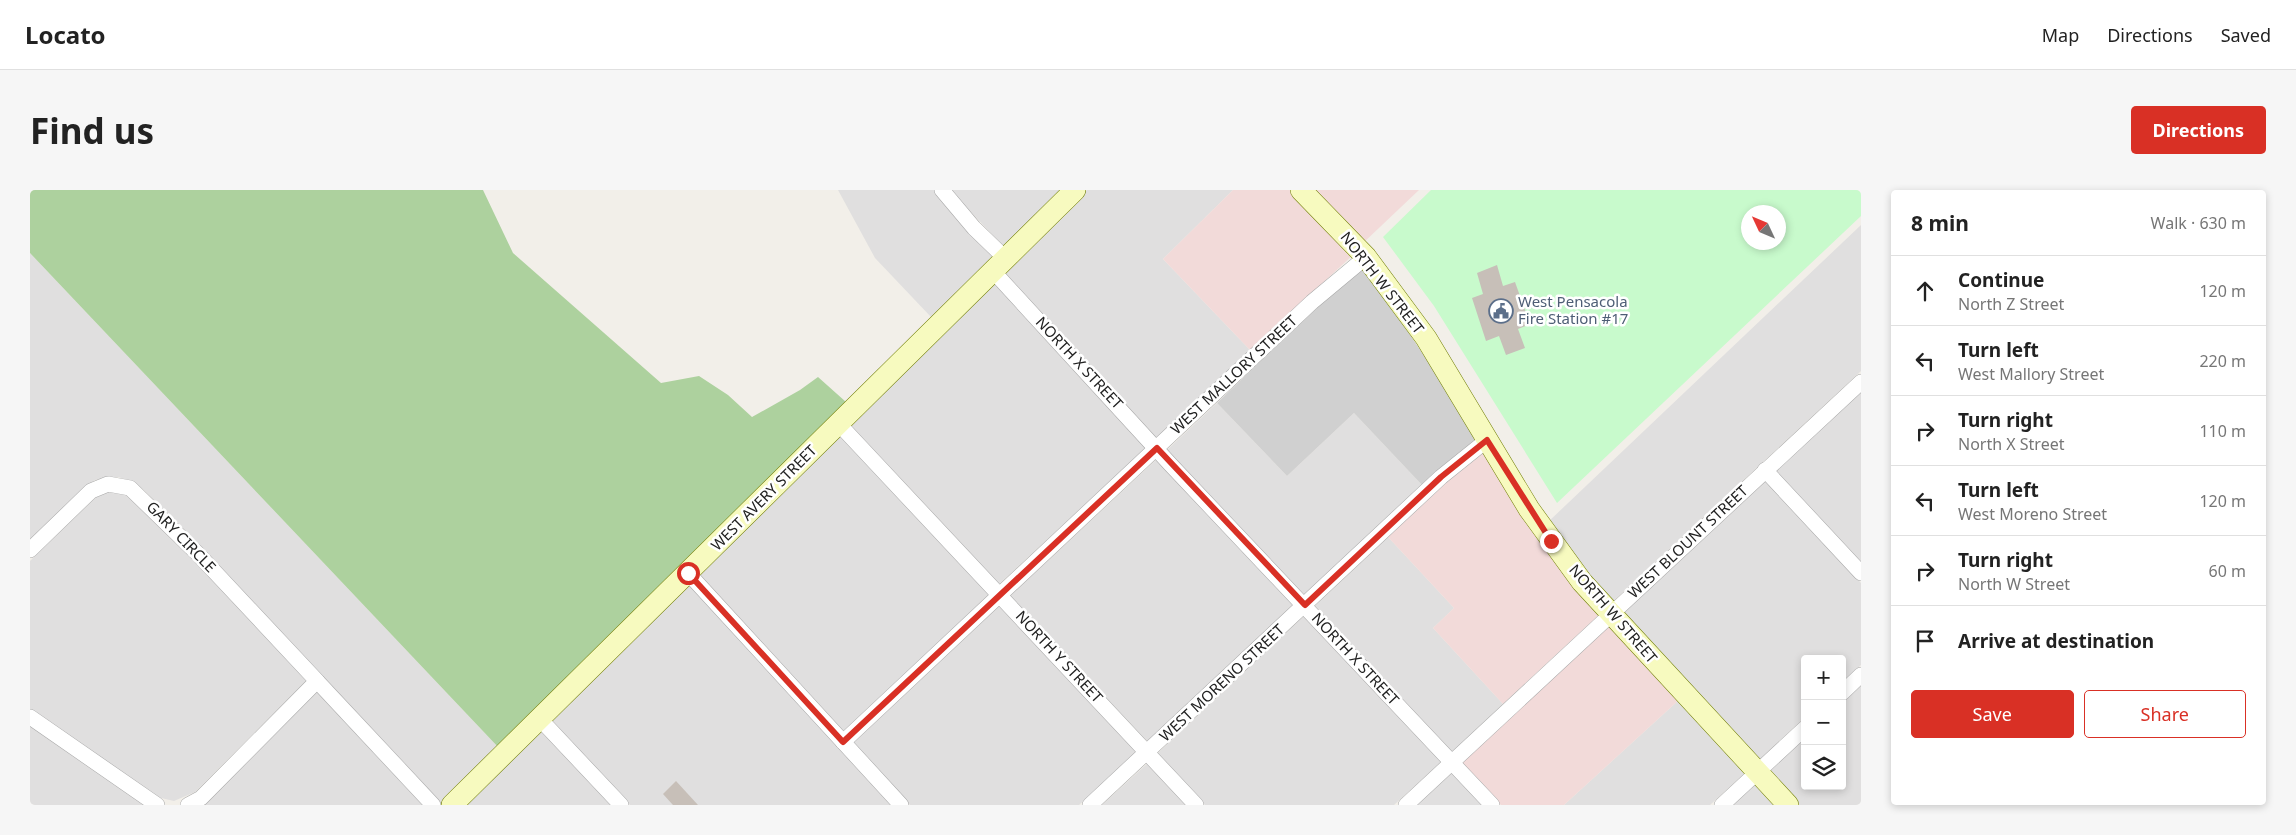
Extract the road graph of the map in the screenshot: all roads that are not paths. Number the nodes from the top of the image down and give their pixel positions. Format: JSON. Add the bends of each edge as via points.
{"nodes":[{"id":1,"x":942,"y":190,"type":"edge"},
{"id":2,"x":1075,"y":190,"type":"edge"},
{"id":3,"x":1301,"y":190,"type":"edge"},
{"id":4,"x":1366,"y":257,"type":"junction"},
{"id":5,"x":999,"y":265,"type":"junction"},
{"id":6,"x":1861,"y":382,"type":"edge"},
{"id":7,"x":838,"y":423,"type":"junction"},
{"id":8,"x":1487,"y":440,"type":"junction"},
{"id":9,"x":1157,"y":448,"type":"junction"},
{"id":10,"x":1765,"y":470,"type":"junction"},
{"id":11,"x":30,"y":550,"type":"edge"},
{"id":12,"x":688,"y":573,"type":"junction"},
{"id":13,"x":1861,"y":573,"type":"edge"},
{"id":14,"x":1000,"y":595,"type":"junction"},
{"id":15,"x":1305,"y":605,"type":"junction"},
{"id":16,"x":1610,"y":614,"type":"junction"},
{"id":17,"x":1861,"y":675,"type":"edge"},
{"id":18,"x":317,"y":681,"type":"junction"},
{"id":19,"x":1846,"y":689,"type":"edge"},
{"id":20,"x":30,"y":717,"type":"edge"},
{"id":21,"x":540,"y":720,"type":"junction"},
{"id":22,"x":1801,"y":732,"type":"edge"},
{"id":23,"x":843,"y":742,"type":"junction"},
{"id":24,"x":1148,"y":752,"type":"junction"},
{"id":25,"x":1452,"y":762,"type":"junction"},
{"id":26,"x":1757,"y":772,"type":"junction"},
{"id":27,"x":157,"y":805,"type":"edge"},
{"id":28,"x":188,"y":805,"type":"edge"},
{"id":29,"x":433,"y":805,"type":"edge"},
{"id":30,"x":452,"y":805,"type":"edge"},
{"id":31,"x":620,"y":805,"type":"edge"},
{"id":32,"x":901,"y":805,"type":"edge"},
{"id":33,"x":1090,"y":805,"type":"edge"},
{"id":34,"x":1196,"y":805,"type":"edge"},
{"id":35,"x":1406,"y":805,"type":"edge"},
{"id":36,"x":1492,"y":805,"type":"edge"},
{"id":37,"x":1722,"y":805,"type":"edge"},
{"id":38,"x":1788,"y":805,"type":"edge"}],
"edges":[{"from":1,"to":5,"type":"street","name":"NORTH X STREET"},
{"from":2,"to":5,"type":"street","name":"WEST AVERY STREET"},
{"from":3,"to":4,"type":"street","name":"NORTH W STREET"},
{"from":4,"to":8,"type":"street","name":"NORTH W STREET","via":[[1426,338]]},
{"from":4,"to":9,"type":"street","name":"WEST MALLORY STREET","via":[[1312,302]]},
{"from":5,"to":7,"type":"street","name":"WEST AVERY STREET"},
{"from":5,"to":9,"type":"street","name":"NORTH X STREET"},
{"from":6,"to":10,"type":"street","name":"WEST BLOUNT STREET"},
{"from":7,"to":12,"type":"street","name":"WEST AVERY STREET"},
{"from":7,"to":14,"type":"street","name":"NORTH Y STREET"},
{"from":8,"to":15,"type":"street","name":"WEST MORENO STREET","via":[[1441,477]]},
{"from":8,"to":16,"type":"street","name":"NORTH W STREET","via":[[1551,541]]},
{"from":9,"to":14,"type":"street","name":"WEST MALLORY STREET"},
{"from":9,"to":15,"type":"street","name":"NORTH X STREET"},
{"from":10,"to":13,"type":"street"},
{"from":10,"to":16,"type":"street","name":"WEST BLOUNT STREET"},
{"from":11,"to":18,"type":"street","name":"GARY CIRCLE","via":[[92,491],[108,484],[130,488],[198,554]]},
{"from":12,"to":21,"type":"street","name":"WEST AVERY STREET"},
{"from":12,"to":23,"type":"street"},
{"from":14,"to":23,"type":"street","name":"WEST MALLORY STREET"},
{"from":14,"to":24,"type":"street","name":"NORTH Y STREET"},
{"from":15,"to":24,"type":"street","name":"WEST MORENO STREET"},
{"from":15,"to":25,"type":"street","name":"NORTH X STREET"},
{"from":16,"to":25,"type":"street","name":"WEST BLOUNT STREET"},
{"from":16,"to":26,"type":"street","name":"NORTH W STREET"},
{"from":17,"to":19,"type":"street"},
{"from":18,"to":28,"type":"street","via":[[201,798]]},
{"from":18,"to":29,"type":"street","name":"GARY CIRCLE"},
{"from":20,"to":27,"type":"street"},
{"from":21,"to":30,"type":"street","name":"WEST AVERY STREET"},
{"from":21,"to":31,"type":"street"},
{"from":22,"to":26,"type":"street"},
{"from":23,"to":32,"type":"street"},
{"from":24,"to":33,"type":"street","name":"WEST MORENO STREET"},
{"from":24,"to":34,"type":"street","name":"NORTH Y STREET"},
{"from":25,"to":35,"type":"street","name":"WEST BLOUNT STREET"},
{"from":25,"to":36,"type":"street","name":"NORTH X STREET"},
{"from":26,"to":37,"type":"street"},
{"from":26,"to":38,"type":"street","name":"NORTH W STREET"}]}
